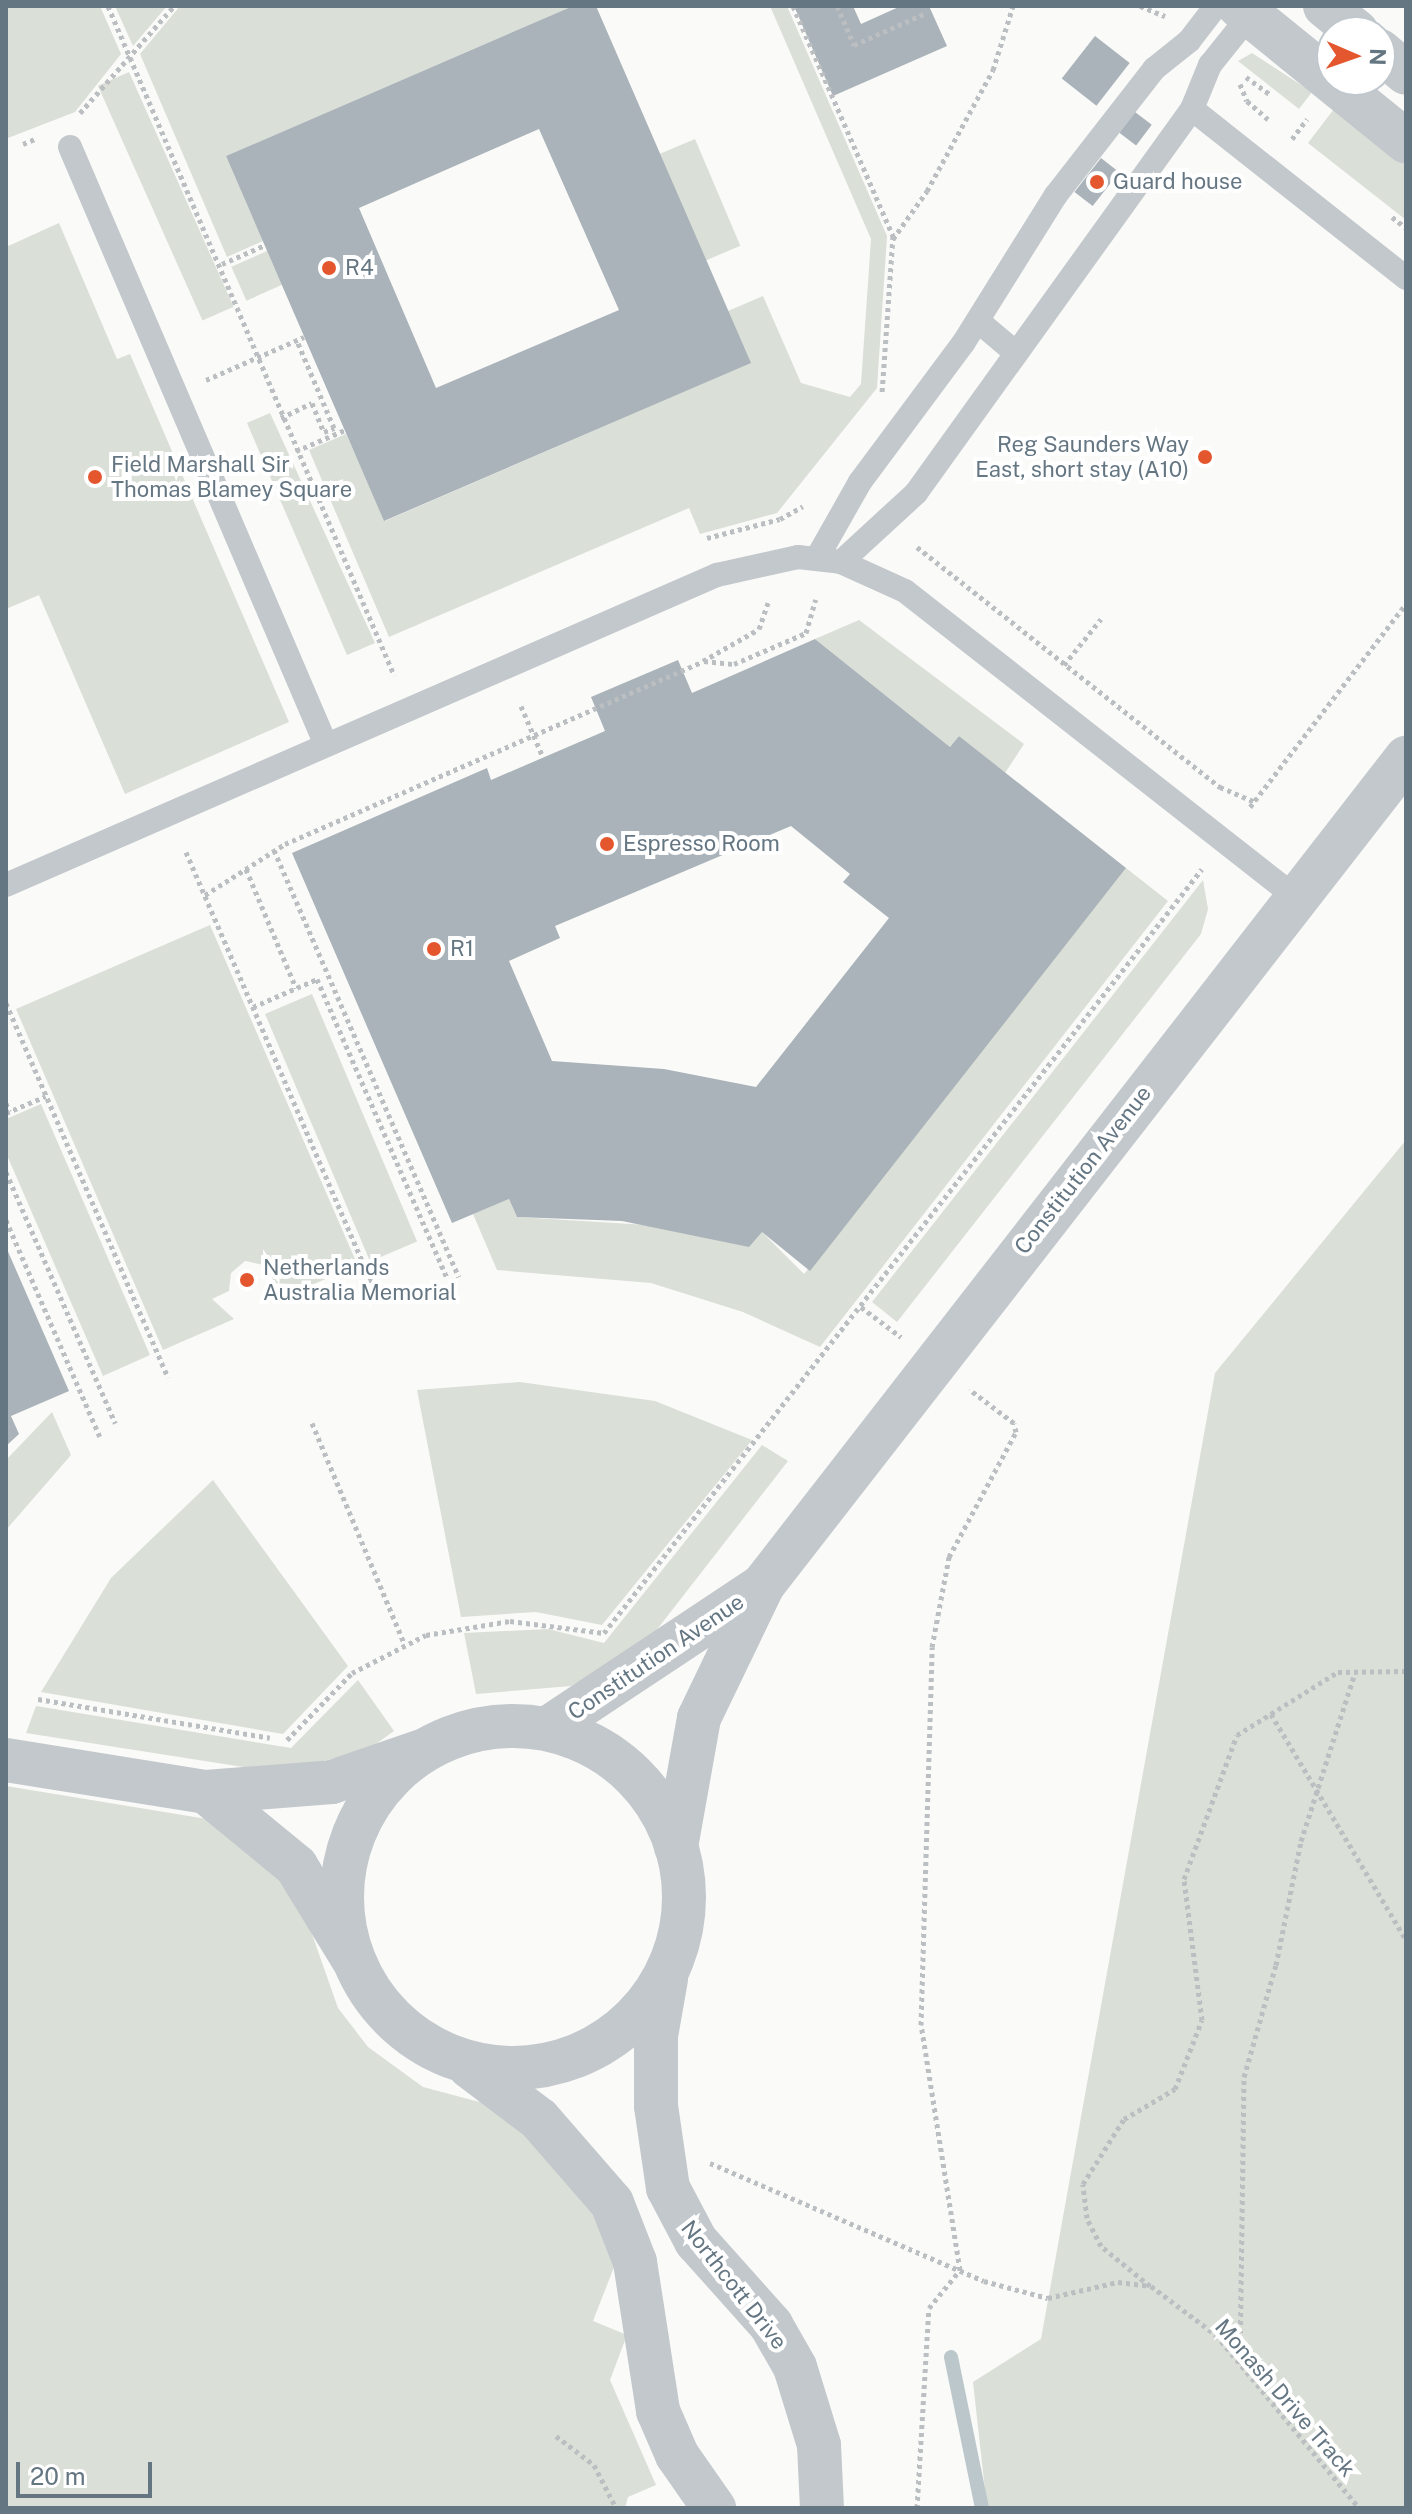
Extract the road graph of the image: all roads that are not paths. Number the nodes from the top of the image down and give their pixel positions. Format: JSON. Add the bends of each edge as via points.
{"nodes":[{"id":1,"x":1239,"y":8,"type":"edge"},
{"id":2,"x":1192,"y":109,"type":"junction"},
{"id":3,"x":1406,"y":141,"type":"edge"},
{"id":4,"x":70,"y":147,"type":"dead end"},
{"id":5,"x":1406,"y":278,"type":"edge"},
{"id":6,"x":978,"y":321,"type":"junction"},
{"id":7,"x":1016,"y":353,"type":"junction"},
{"id":8,"x":829,"y":560,"type":"junction"},
{"id":9,"x":326,"y":745,"type":"junction"},
{"id":10,"x":1406,"y":758,"type":"edge"},
{"id":11,"x":6,"y":885,"type":"edge"},
{"id":12,"x":1297,"y":898,"type":"junction"},
{"id":13,"x":763,"y":1585,"type":"junction"},
{"id":14,"x":548,"y":1728,"type":"junction"},
{"id":15,"x":422,"y":1751,"type":"junction"},
{"id":16,"x":6,"y":1760,"type":"edge"},
{"id":17,"x":206,"y":1792,"type":"junction"},
{"id":18,"x":676,"y":1847,"type":"junction"},
{"id":19,"x":353,"y":1959,"type":"junction"},
{"id":20,"x":669,"y":1965,"type":"junction"},
{"id":21,"x":457,"y":2059,"type":"junction"},
{"id":22,"x":714,"y":2508,"type":"edge"},
{"id":23,"x":822,"y":2508,"type":"edge"}],
"edges":[{"from":1,"to":2,"type":"lane"},
{"from":1,"to":3,"type":"street"},
{"from":1,"to":6,"type":"lane","via":[[1154,69],[1081,162]]},
{"from":2,"to":5,"type":"lane"},
{"from":2,"to":7,"type":"lane"},
{"from":4,"to":9,"type":"lane"},
{"from":6,"to":7,"type":"lane"},
{"from":6,"to":8,"type":"lane","via":[[860,482]]},
{"from":7,"to":8,"type":"lane","via":[[908,503]]},
{"from":8,"to":9,"type":"lane","via":[[778,558],[717,575]]},
{"from":8,"to":12,"type":"lane","via":[[913,596]]},
{"from":9,"to":11,"type":"lane"},
{"from":10,"to":12,"type":"street","name":"Constitution Avenue"},
{"from":12,"to":13,"type":"street","name":"Constitution Avenue"},
{"from":13,"to":14,"type":"street","name":"Constitution Avenue"},
{"from":13,"to":18,"type":"street","name":"Constitution Avenue","via":[[699,1718]]},
{"from":14,"to":15,"type":"street","via":[[495,1726]]},
{"from":14,"to":18,"type":"street","via":[[596,1747],[638,1780]]},
{"from":15,"to":17,"type":"street","via":[[332,1782]]},
{"from":15,"to":19,"type":"street","via":[[367,1807],[347,1855],[342,1908]]},
{"from":16,"to":17,"type":"street"},
{"from":17,"to":19,"type":"street","via":[[296,1866]]},
{"from":18,"to":20,"type":"street","name":"Northcott Drive","via":[[684,1899]]},
{"from":19,"to":21,"type":"street","via":[[397,2024]]},
{"from":20,"to":21,"type":"street","via":[[634,2018],[592,2049],[517,2069]]},
{"from":20,"to":23,"type":"street","name":"Northcott Drive","via":[[656,2036],[658,2137],[668,2188],[683,2220],[771,2325],[795,2367],[819,2445]]},
{"from":21,"to":22,"type":"street","via":[[528,2108],[612,2203],[635,2262],[658,2411],[677,2455]]}]}
